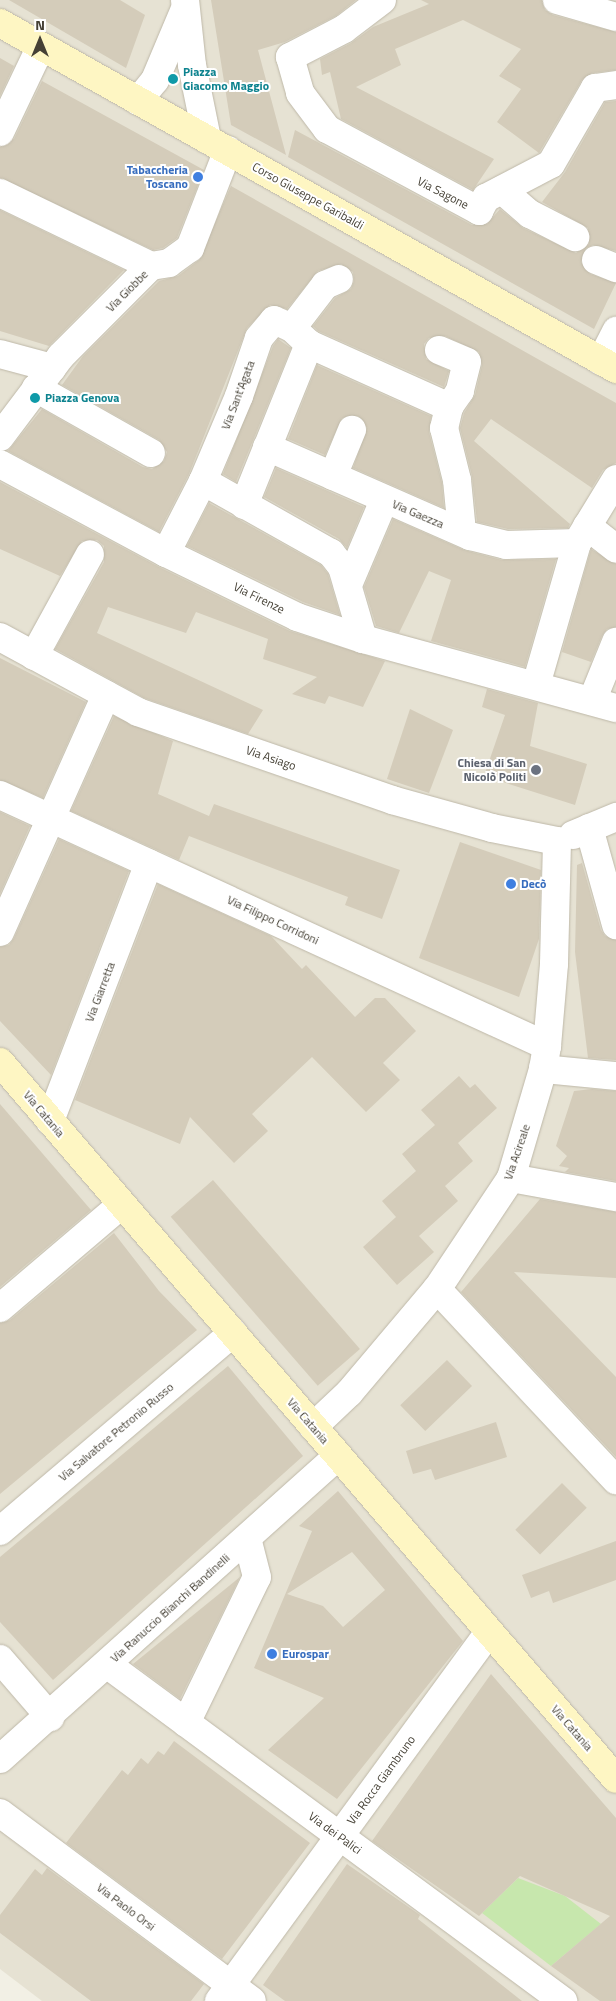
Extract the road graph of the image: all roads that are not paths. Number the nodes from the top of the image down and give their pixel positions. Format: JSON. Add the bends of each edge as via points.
{"nodes":[{"id":1,"x":382,"y":0,"type":"edge"},
{"id":2,"x":556,"y":0,"type":"edge"},
{"id":3,"x":185,"y":5,"type":"edge"},
{"id":4,"x":616,"y":17,"type":"edge"},
{"id":5,"x":0,"y":23,"type":"edge"},
{"id":6,"x":41,"y":46,"type":"junction"},
{"id":7,"x":616,"y":84,"type":"edge"},
{"id":8,"x":138,"y":101,"type":"junction"},
{"id":9,"x":0,"y":132,"type":"edge"},
{"id":10,"x":218,"y":145,"type":"junction"},
{"id":11,"x":502,"y":190,"type":"junction"},
{"id":12,"x":0,"y":193,"type":"edge"},
{"id":13,"x":575,"y":238,"type":"dead end"},
{"id":14,"x":151,"y":266,"type":"junction"},
{"id":15,"x":339,"y":280,"type":"dead end"},
{"id":16,"x":616,"y":331,"type":"edge"},
{"id":17,"x":301,"y":336,"type":"junction"},
{"id":18,"x":439,"y":350,"type":"dead end"},
{"id":19,"x":0,"y":354,"type":"edge"},
{"id":20,"x":608,"y":365,"type":"edge"},
{"id":21,"x":50,"y":371,"type":"junction"},
{"id":22,"x":449,"y":408,"type":"junction"},
{"id":23,"x":352,"y":430,"type":"dead end"},
{"id":24,"x":0,"y":437,"type":"edge"},
{"id":25,"x":267,"y":447,"type":"junction"},
{"id":26,"x":151,"y":453,"type":"dead end"},
{"id":27,"x":0,"y":464,"type":"edge"},
{"id":28,"x":333,"y":476,"type":"junction"},
{"id":29,"x":616,"y":479,"type":"edge"},
{"id":30,"x":203,"y":481,"type":"junction"},
{"id":31,"x":384,"y":500,"type":"junction"},
{"id":32,"x":244,"y":505,"type":"junction"},
{"id":33,"x":462,"y":532,"type":"junction"},
{"id":34,"x":582,"y":534,"type":"junction"},
{"id":35,"x":616,"y":549,"type":"edge"},
{"id":36,"x":166,"y":553,"type":"junction"},
{"id":37,"x":90,"y":554,"type":"dead end"},
{"id":38,"x":348,"y":585,"type":"junction"},
{"id":39,"x":0,"y":637,"type":"edge"},
{"id":40,"x":363,"y":639,"type":"junction"},
{"id":41,"x":616,"y":642,"type":"edge"},
{"id":42,"x":34,"y":656,"type":"junction"},
{"id":43,"x":536,"y":685,"type":"junction"},
{"id":44,"x":106,"y":695,"type":"junction"},
{"id":45,"x":604,"y":705,"type":"edge"},
{"id":46,"x":0,"y":795,"type":"edge"},
{"id":47,"x":51,"y":818,"type":"junction"},
{"id":48,"x":607,"y":825,"type":"edge"},
{"id":49,"x":557,"y":841,"type":"junction"},
{"id":50,"x":149,"y":863,"type":"junction"},
{"id":51,"x":616,"y":925,"type":"edge"},
{"id":52,"x":0,"y":932,"type":"edge"},
{"id":53,"x":545,"y":1057,"type":"junction"},
{"id":54,"x":0,"y":1062,"type":"edge"},
{"id":55,"x":616,"y":1076,"type":"edge"},
{"id":56,"x":50,"y":1121,"type":"junction"},
{"id":57,"x":511,"y":1178,"type":"junction"},
{"id":58,"x":616,"y":1197,"type":"edge"},
{"id":59,"x":121,"y":1205,"type":"junction"},
{"id":60,"x":437,"y":1289,"type":"junction"},
{"id":61,"x":0,"y":1308,"type":"edge"},
{"id":62,"x":233,"y":1333,"type":"junction"},
{"id":63,"x":313,"y":1427,"type":"junction"},
{"id":64,"x":338,"y":1456,"type":"junction"},
{"id":65,"x":616,"y":1480,"type":"edge"},
{"id":66,"x":0,"y":1531,"type":"edge"},
{"id":67,"x":247,"y":1538,"type":"junction"},
{"id":68,"x":489,"y":1632,"type":"junction"},
{"id":69,"x":0,"y":1659,"type":"edge"},
{"id":70,"x":108,"y":1664,"type":"junction"},
{"id":71,"x":50,"y":1717,"type":"junction"},
{"id":72,"x":186,"y":1723,"type":"junction"},
{"id":73,"x":0,"y":1759,"type":"edge"},
{"id":74,"x":616,"y":1779,"type":"edge"},
{"id":75,"x":0,"y":1813,"type":"edge"},
{"id":76,"x":340,"y":1836,"type":"junction"},
{"id":77,"x":225,"y":1993,"type":"edge"},
{"id":78,"x":252,"y":2001,"type":"edge"},
{"id":79,"x":563,"y":2001,"type":"edge"}],
"edges":[{"from":1,"to":11,"type":"street","name":"Via Sagone","via":[[344,28],[290,56],[300,93],[327,129],[479,211],[486,198]]},
{"from":2,"to":4,"type":"street"},
{"from":3,"to":8,"type":"street","via":[[155,80]]},
{"from":3,"to":10,"type":"street","via":[[192,65]]},
{"from":5,"to":6,"type":"street","name":"Corso Giuseppe Garibaldi"},
{"from":6,"to":8,"type":"street","name":"Corso Giuseppe Garibaldi"},
{"from":6,"to":9,"type":"street"},
{"from":7,"to":11,"type":"street","name":"Via Sagone","via":[[595,88],[551,164]]},
{"from":8,"to":10,"type":"street","name":"Corso Giuseppe Garibaldi"},
{"from":10,"to":14,"type":"street","name":"Via Giobbe","via":[[190,248],[169,263]]},
{"from":10,"to":20,"type":"street","name":"Corso Giuseppe Garibaldi"},
{"from":11,"to":13,"type":"street","via":[[530,214]]},
{"from":12,"to":14,"type":"street"},
{"from":14,"to":21,"type":"street","name":"Via Giobbe"},
{"from":15,"to":17,"type":"street","via":[[325,285]]},
{"from":16,"to":20,"type":"street"},
{"from":17,"to":22,"type":"street"},
{"from":17,"to":25,"type":"street"},
{"from":17,"to":30,"type":"street","name":"Via Sant'Agata","via":[[274,320],[259,338],[239,396]]},
{"from":18,"to":22,"type":"street","via":[[468,362],[460,391]]},
{"from":19,"to":21,"type":"street"},
{"from":21,"to":24,"type":"street","name":"Via Giobbe"},
{"from":21,"to":26,"type":"street"},
{"from":22,"to":33,"type":"street","via":[[444,428],[457,480]]},
{"from":23,"to":28,"type":"street"},
{"from":25,"to":28,"type":"street","name":"Via Gaezza"},
{"from":25,"to":32,"type":"street"},
{"from":27,"to":36,"type":"street","name":"Via Firenze"},
{"from":28,"to":31,"type":"street","name":"Via Gaezza"},
{"from":29,"to":34,"type":"street"},
{"from":30,"to":32,"type":"street"},
{"from":30,"to":36,"type":"street","name":"Via Sant'Agata"},
{"from":31,"to":33,"type":"street","name":"Via Gaezza"},
{"from":31,"to":38,"type":"street"},
{"from":32,"to":38,"type":"street","via":[[331,553],[342,567]]},
{"from":33,"to":34,"type":"street","name":"Via Gaezza","via":[[506,545]]},
{"from":34,"to":35,"type":"street"},
{"from":34,"to":43,"type":"street"},
{"from":36,"to":40,"type":"street","name":"Via Firenze","via":[[297,617]]},
{"from":37,"to":42,"type":"street"},
{"from":38,"to":40,"type":"street"},
{"from":39,"to":42,"type":"street","name":"Via Asiago"},
{"from":40,"to":43,"type":"street","name":"Via Firenze"},
{"from":41,"to":45,"type":"street"},
{"from":42,"to":44,"type":"street","name":"Via Asiago"},
{"from":43,"to":45,"type":"street","name":"Via Firenze"},
{"from":44,"to":47,"type":"street"},
{"from":44,"to":49,"type":"street","name":"Via Asiago","via":[[138,712],[392,800],[492,828]]},
{"from":46,"to":47,"type":"street","name":"Via Filippo Corridoni"},
{"from":47,"to":50,"type":"street","name":"Via Filippo Corridoni"},
{"from":47,"to":52,"type":"street"},
{"from":48,"to":49,"type":"street"},
{"from":48,"to":51,"type":"street","via":[[597,856]]},
{"from":49,"to":53,"type":"street","name":"Via Acireale","via":[[554,964]]},
{"from":50,"to":53,"type":"street","name":"Via Filippo Corridoni"},
{"from":50,"to":56,"type":"street","name":"Via Giarretta"},
{"from":53,"to":55,"type":"street","name":"Via Filippo Corridoni"},
{"from":53,"to":57,"type":"street","name":"Via Acireale"},
{"from":54,"to":56,"type":"street","name":"Via Catania"},
{"from":56,"to":59,"type":"street","name":"Via Catania"},
{"from":57,"to":58,"type":"street"},
{"from":57,"to":60,"type":"street","name":"Via Acireale"},
{"from":59,"to":61,"type":"street"},
{"from":59,"to":62,"type":"street","name":"Via Catania"},
{"from":60,"to":63,"type":"street","name":"Via Acireale","via":[[349,1393]]},
{"from":60,"to":65,"type":"street"},
{"from":62,"to":63,"type":"street","name":"Via Catania"},
{"from":62,"to":66,"type":"street","name":"Via Salvatore Petronio Russo"},
{"from":63,"to":64,"type":"street","name":"Via Catania"},
{"from":64,"to":67,"type":"street","name":"Via Ranuccio Bianchi Bandinelli"},
{"from":64,"to":68,"type":"street","name":"Via Catania"},
{"from":67,"to":70,"type":"street","name":"Via Ranuccio Bianchi Bandinelli"},
{"from":67,"to":72,"type":"street","via":[[256,1577]]},
{"from":68,"to":74,"type":"street","name":"Via Catania"},
{"from":68,"to":76,"type":"street","name":"Via Rocca Giambruno"},
{"from":69,"to":71,"type":"street"},
{"from":70,"to":71,"type":"street","name":"Via Ranuccio Bianchi Bandinelli"},
{"from":70,"to":72,"type":"street","name":"Via dei Palici"},
{"from":71,"to":73,"type":"street","name":"Via Ranuccio Bianchi Bandinelli"},
{"from":72,"to":76,"type":"street","name":"Via dei Palici"},
{"from":75,"to":77,"type":"street","name":"Via Paolo Orsi"},
{"from":76,"to":77,"type":"street","name":"Via Rocca Giambruno"},
{"from":76,"to":79,"type":"street","name":"Via dei Palici"},
{"from":77,"to":78,"type":"street","name":"Via Paolo Orsi"}]}
